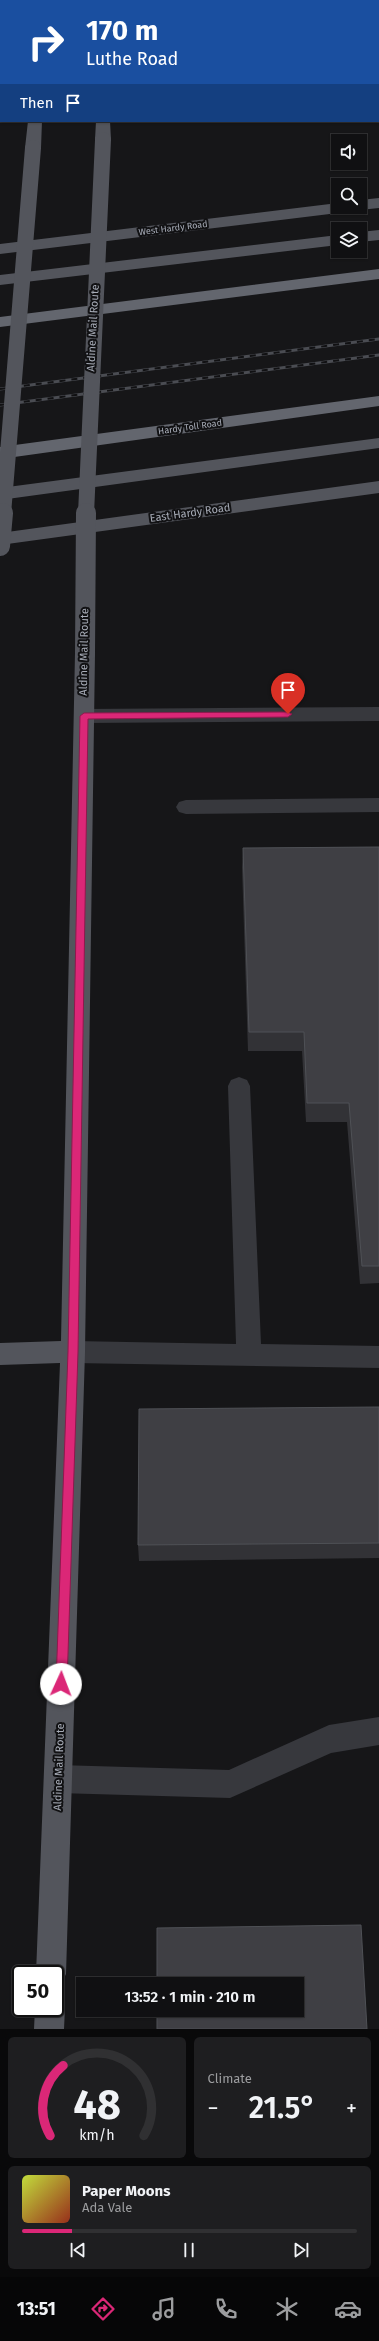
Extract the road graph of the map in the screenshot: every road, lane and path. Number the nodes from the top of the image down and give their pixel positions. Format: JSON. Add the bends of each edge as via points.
{"nodes":[{"id":1,"x":35,"y":122,"type":"edge"},
{"id":2,"x":104,"y":122,"type":"edge"},
{"id":3,"x":379,"y":203,"type":"edge"},
{"id":4,"x":367,"y":204,"type":"edge"},
{"id":5,"x":331,"y":209,"type":"edge"},
{"id":6,"x":379,"y":235,"type":"edge"},
{"id":7,"x":367,"y":236,"type":"edge"},
{"id":8,"x":331,"y":241,"type":"edge"},
{"id":9,"x":0,"y":249,"type":"edge"},
{"id":10,"x":96,"y":267,"type":"junction"},
{"id":11,"x":379,"y":274,"type":"edge"},
{"id":12,"x":22,"y":277,"type":"junction"},
{"id":13,"x":0,"y":280,"type":"edge"},
{"id":14,"x":0,"y":322,"type":"edge"},
{"id":15,"x":379,"y":401,"type":"edge"},
{"id":16,"x":379,"y":443,"type":"edge"},
{"id":17,"x":0,"y":453,"type":"edge"},
{"id":18,"x":86,"y":480,"type":"junction"},
{"id":19,"x":379,"y":487,"type":"edge"},
{"id":20,"x":2,"y":493,"type":"edge"},
{"id":21,"x":0,"y":540,"type":"edge"},
{"id":22,"x":0,"y":546,"type":"edge"},
{"id":23,"x":379,"y":714,"type":"edge"},
{"id":24,"x":84,"y":716,"type":"junction"},
{"id":25,"x":379,"y":805,"type":"edge"},
{"id":26,"x":186,"y":807,"type":"dead end"},
{"id":27,"x":239,"y":1086,"type":"dead end"},
{"id":28,"x":73,"y":1352,"type":"junction"},
{"id":29,"x":0,"y":1354,"type":"edge"},
{"id":30,"x":249,"y":1355,"type":"junction"},
{"id":31,"x":379,"y":1357,"type":"edge"},
{"id":32,"x":379,"y":1731,"type":"edge"},
{"id":33,"x":58,"y":1779,"type":"junction"},
{"id":34,"x":51,"y":1965,"type":"edge"},
{"id":35,"x":50,"y":2017,"type":"edge"},
{"id":36,"x":49,"y":2029,"type":"edge"}],
"edges":[{"from":1,"to":12,"type":"main road","bridge":true},
{"from":2,"to":10,"type":"main road","name":"Aldine Mail Route","bridge":true},
{"from":3,"to":4,"type":"main road"},
{"from":5,"to":9,"type":"main road","name":"West Hardy Road"},
{"from":6,"to":7,"type":"main road"},
{"from":8,"to":10,"type":"main road"},
{"from":10,"to":12,"type":"main road"},
{"from":10,"to":18,"type":"main road","name":"Aldine Mail Route","bridge":true},
{"from":11,"to":14,"type":"highway"},
{"from":12,"to":13,"type":"main road"},
{"from":12,"to":20,"type":"main road","bridge":true},
{"from":15,"to":17,"type":"highway","name":"Hardy Toll Road"},
{"from":16,"to":18,"type":"main road"},
{"from":18,"to":20,"type":"main road"},
{"from":18,"to":24,"type":"main road","name":"Aldine Mail Route","bridge":true},
{"from":19,"to":21,"type":"main road","name":"East Hardy Road"},
{"from":20,"to":22,"type":"main road","bridge":true},
{"from":23,"to":24,"type":"street"},
{"from":24,"to":28,"type":"main road","name":"Aldine Mail Route"},
{"from":25,"to":26,"type":"street"},
{"from":27,"to":30,"type":"street"},
{"from":28,"to":29,"type":"main road"},
{"from":28,"to":30,"type":"street"},
{"from":28,"to":33,"type":"main road","name":"Aldine Mail Route"},
{"from":30,"to":31,"type":"street"},
{"from":32,"to":33,"type":"street","via":[[329,1739],[230,1784]]},
{"from":33,"to":34,"type":"main road","name":"Aldine Mail Route"},
{"from":35,"to":36,"type":"main road"}]}
